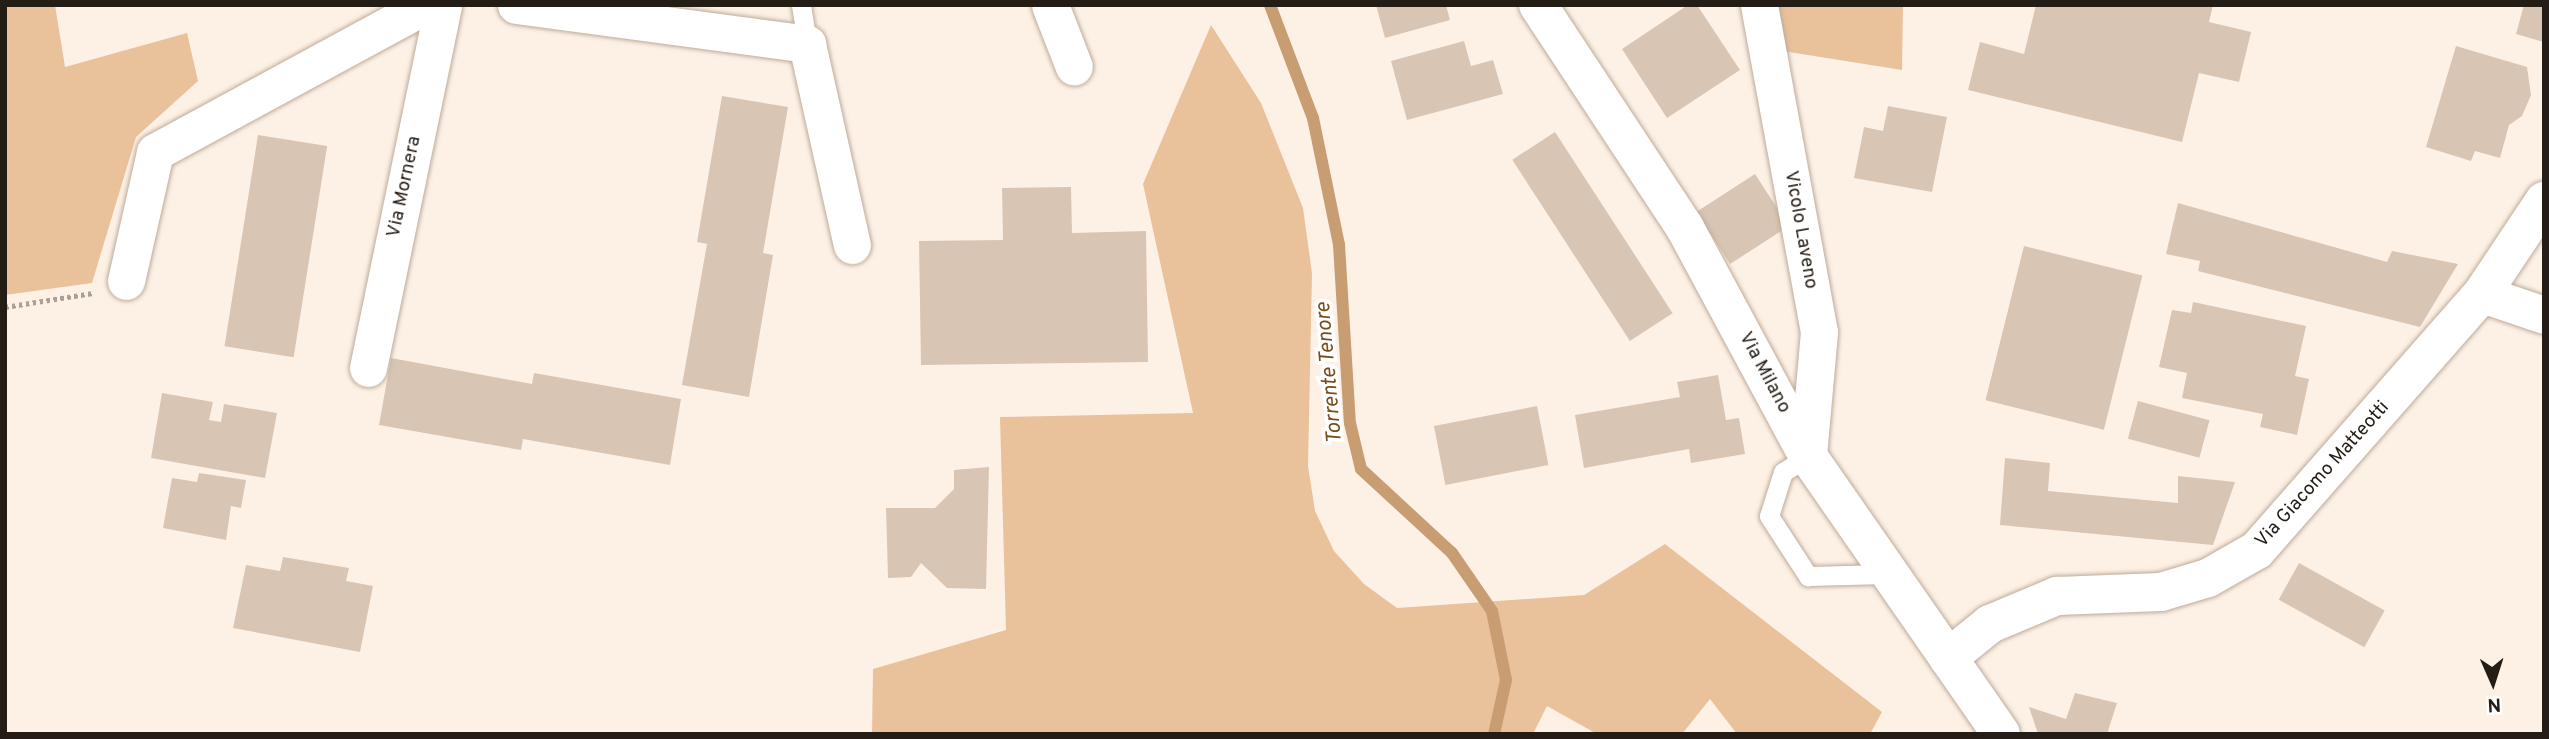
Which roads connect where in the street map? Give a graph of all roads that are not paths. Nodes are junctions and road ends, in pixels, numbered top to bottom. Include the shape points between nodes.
1 (426, 5) edge
2 (443, 5) edge
3 (516, 5) edge
4 (801, 5) edge
5 (1050, 5) edge
6 (1538, 5) edge
7 (1759, 5) edge
8 (807, 44) junction
9 (1074, 67) dead end
10 (2544, 201) edge
11 (852, 245) dead end
12 (126, 281) road end
13 (2483, 294) junction
14 (2544, 315) edge
15 (368, 368) dead end
16 (1808, 456) junction
17 (1886, 574) junction
18 (1948, 658) junction
19 (2001, 734) edge

1 - 12 street via 155,152
2 - 15 street, Via Mornera
3 - 8 street
4 - 8 lane
5 - 9 street
6 - 16 street, Via Milano via 1685,228
7 - 16 street, Vicolo Laveno via 1819,332
8 - 11 street
10 - 13 street, Via Giacomo Matteotti
13 - 14 street
13 - 18 street, Via Giacomo Matteotti via 2257,550 2208,578 2161,592 2057,596 1990,624
16 - 17 street, Via Milano
16 - 17 lane via 1783,471 1769,516 1808,576
17 - 18 street, Via Milano
18 - 19 street, Via Milano

